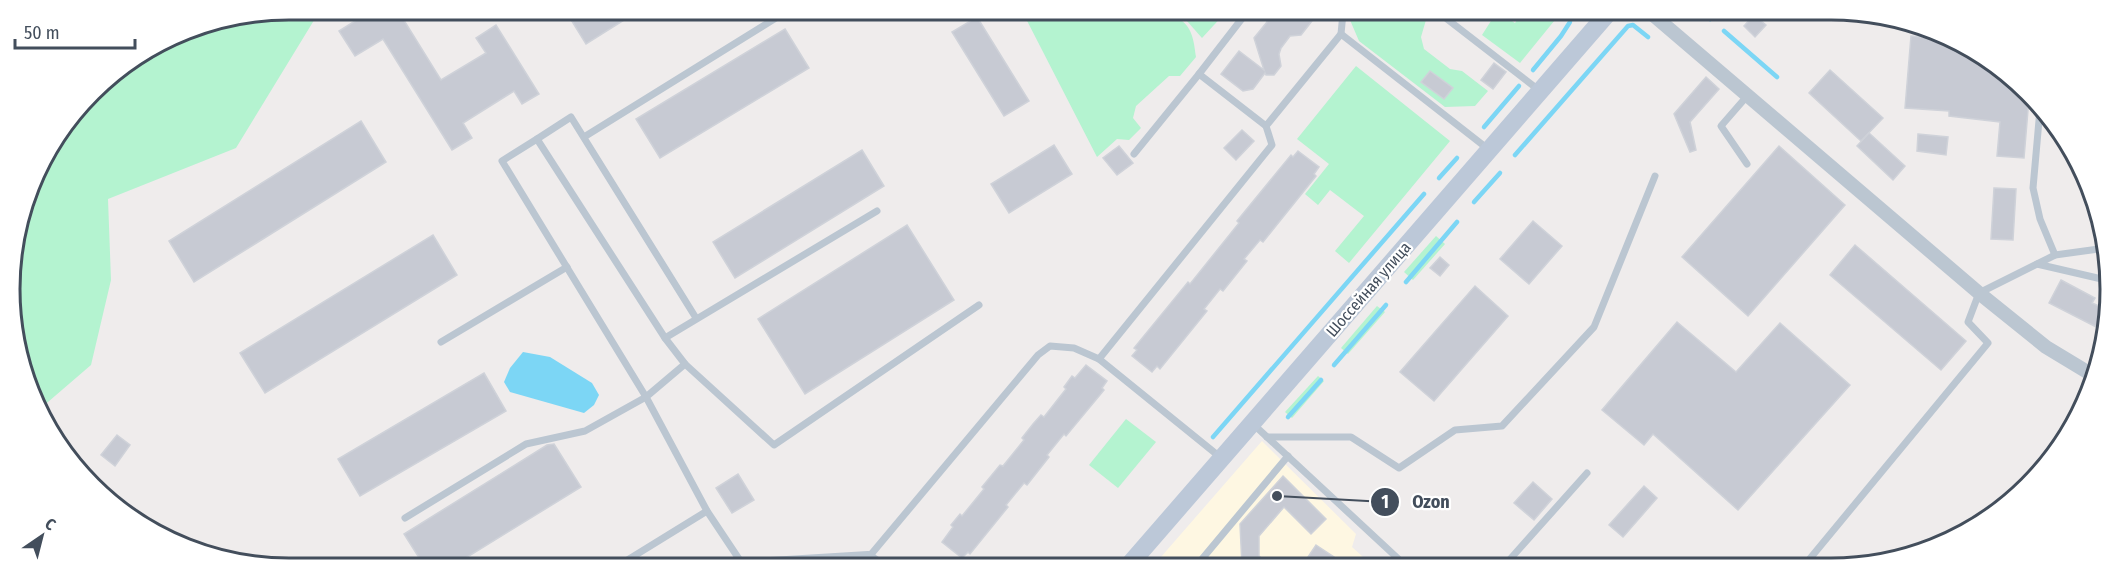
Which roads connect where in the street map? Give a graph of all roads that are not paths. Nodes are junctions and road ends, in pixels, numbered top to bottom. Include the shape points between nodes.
1 (772, 20) edge
2 (1241, 20) edge
3 (1342, 20) edge
4 (1447, 20) edge
5 (1602, 20) edge
6 (1659, 20) edge
7 (1341, 34) junction
8 (1199, 74) junction
9 (1540, 91) junction
10 (1748, 95) junction
11 (2039, 118) edge
12 (1266, 126) junction
13 (584, 137) junction
14 (537, 139) junction
15 (1490, 150) junction
16 (1134, 154) dead end
17 (1747, 164) dead end
18 (1655, 176) dead end
19 (877, 211) dead end
20 (2097, 249) edge
21 (2055, 255) junction
22 (2037, 264) junction
23 (567, 267) junction
24 (2100, 279) edge
25 (1979, 293) junction
26 (979, 305) dead end
27 (696, 318) junction
28 (665, 338) junction
29 (441, 342) dead end
30 (1099, 359) junction
31 (685, 364) junction
32 (2087, 372) edge
33 (646, 396) junction
34 (1253, 424) junction
35 (1267, 437) junction
36 (1288, 456) junction
37 (1222, 459) junction
38 (1587, 472) dead end
39 (707, 511) junction
40 (405, 518) dead end
41 (631, 558) edge
42 (738, 558) edge
43 (875, 558) edge
44 (1135, 558) edge
45 (1204, 558) edge
46 (1397, 558) edge
47 (1511, 558) edge
48 (1810, 558) edge

1 - 13 lane
2 - 8 lane
3 - 7 lane
4 - 9 lane
5 - 9 main road, Шоссейная улица
6 - 10 street
7 - 12 lane
7 - 15 lane
8 - 12 lane
8 - 16 lane
9 - 15 main road, Шоссейная улица
10 - 17 lane via 1721,126
10 - 25 street
11 - 21 lane via 2033,188 2040,219
12 - 30 lane via 1272,145
13 - 14 lane via 571,117
13 - 27 lane
14 - 23 lane via 502,161
14 - 28 lane
15 - 34 main road, Шоссейная улица
18 - 35 lane via 1594,327 1502,426 1455,430 1399,468 1351,437
19 - 27 lane
20 - 21 lane
21 - 22 lane
22 - 24 lane
22 - 25 lane
23 - 29 lane
23 - 33 lane
25 - 32 street via 2046,347
25 - 48 lane via 1968,322 1988,343
26 - 31 lane via 774,445
27 - 28 lane
28 - 31 lane
30 - 37 lane
30 - 43 lane via 1074,348 1050,346 1038,355
31 - 33 lane
33 - 39 lane
33 - 40 lane via 585,432 526,444
34 - 35 lane
34 - 37 main road, Шоссейная улица
35 - 36 lane
36 - 45 lane
36 - 46 lane
37 - 44 main road, Шоссейная улица
38 - 47 lane
39 - 41 lane
39 - 42 lane

